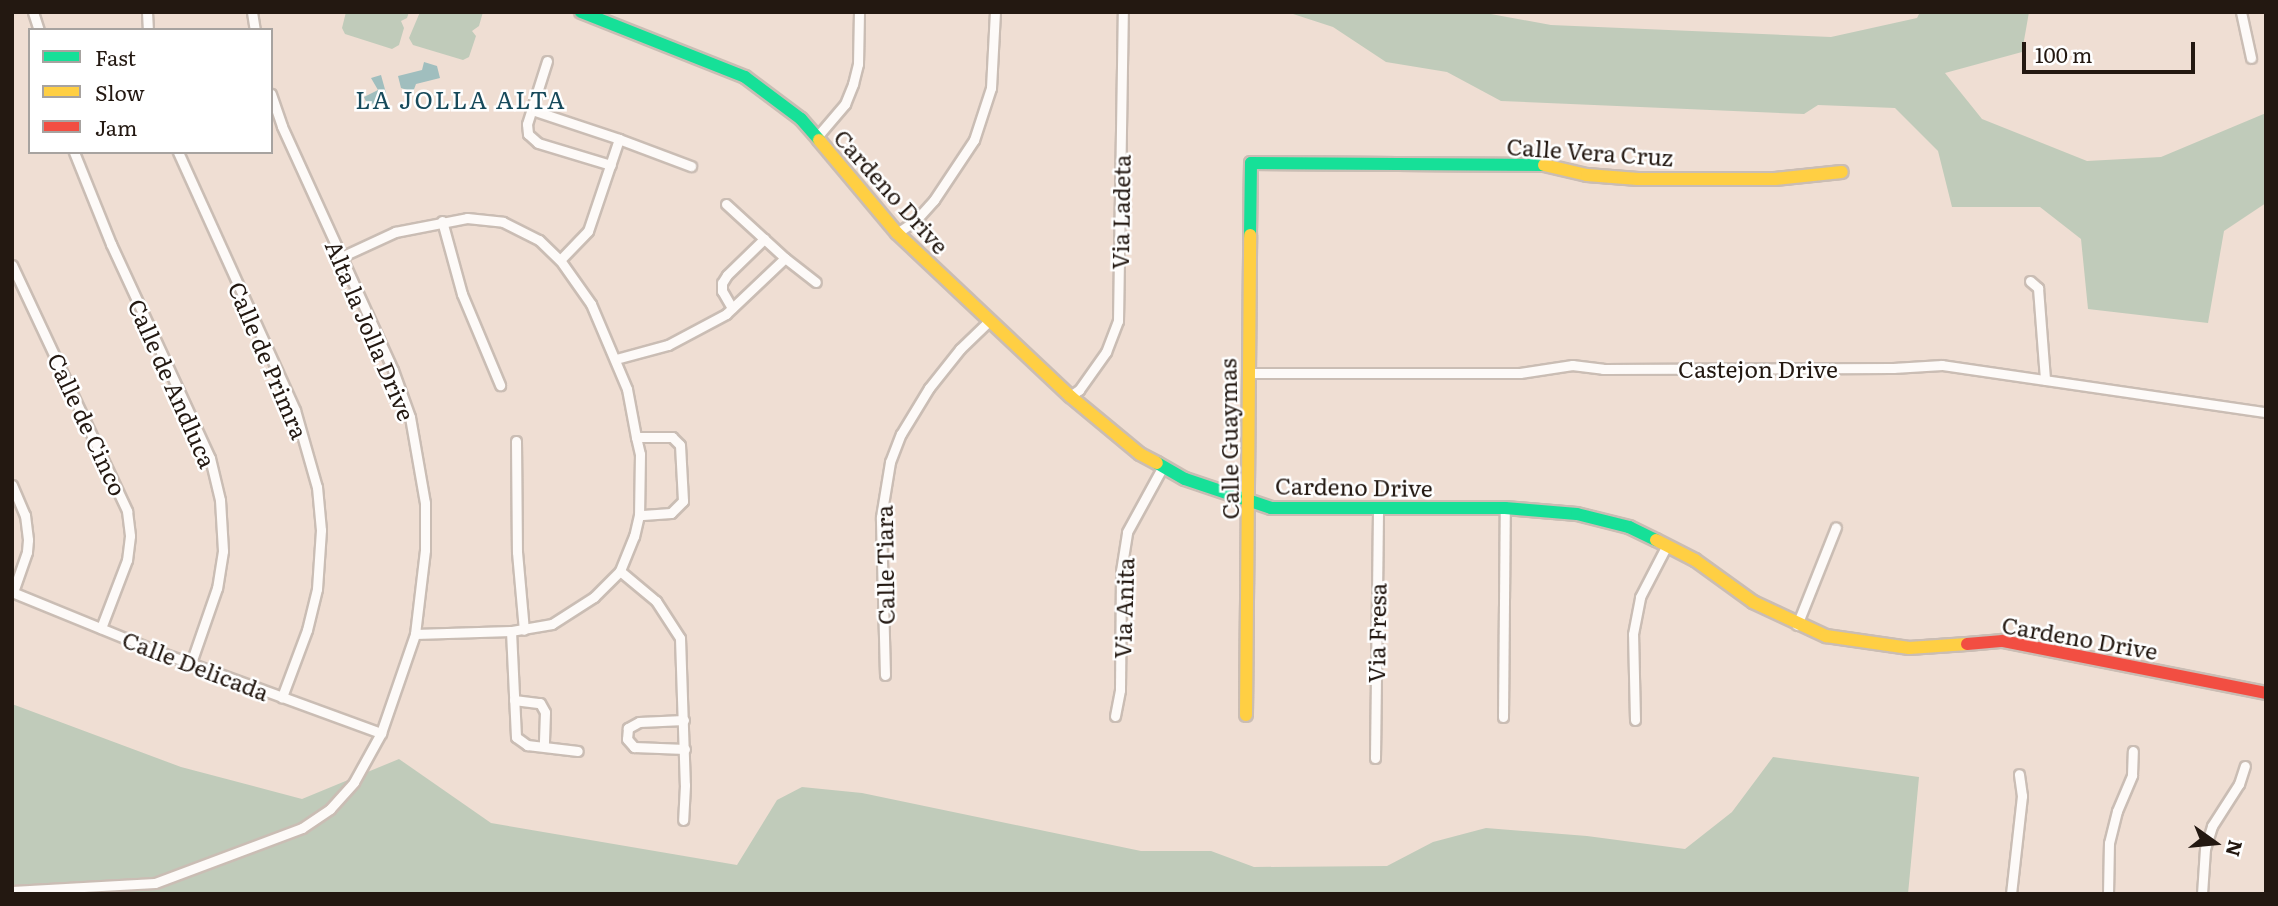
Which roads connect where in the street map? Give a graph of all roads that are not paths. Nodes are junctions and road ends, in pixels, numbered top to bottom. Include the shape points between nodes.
1 (581, 12) edge
2 (859, 12) edge
3 (995, 12) edge
4 (1124, 12) edge
5 (2241, 12) edge
6 (2251, 58) dead end
7 (547, 61) dead end
8 (273, 99) edge
9 (532, 110) junction
10 (816, 138) junction
11 (619, 139) junction
12 (75, 154) edge
13 (179, 154) edge
14 (1251, 163) joint
15 (611, 165) junction
16 (691, 166) dead end
17 (1842, 173) dead end
18 (726, 204) dead end
19 (442, 221) junction
20 (897, 233) junction
21 (764, 239) junction
22 (341, 257) junction
23 (785, 258) junction
24 (560, 260) junction
25 (12, 265) edge
26 (2030, 281) dead end
27 (816, 282) dead end
28 (732, 308) junction
29 (989, 321) junction
30 (616, 359) junction
31 (1248, 373) junction
32 (2045, 380) junction
33 (500, 386) dead end
34 (1070, 396) junction
35 (2266, 412) edge
36 (636, 438) junction
37 (516, 441) dead end
38 (1163, 468) junction
39 (12, 485) edge
40 (1249, 502) junction
41 (1505, 508) junction
42 (1378, 509) junction
43 (639, 515) junction
44 (1836, 527) dead end
45 (1667, 545) junction
46 (620, 571) junction
47 (13, 592) edge
48 (1797, 625) junction
49 (101, 628) junction
50 (524, 630) junction
51 (511, 631) junction
52 (415, 634) junction
53 (191, 663) junction
54 (886, 675) dead end
55 (2266, 693) edge
56 (282, 697) junction
57 (514, 700) junction
58 (1247, 715) dead end
59 (1115, 716) dead end
60 (1503, 717) dead end
61 (684, 720) junction
62 (1635, 720) dead end
63 (381, 733) junction
64 (544, 747) junction
65 (685, 749) junction
66 (578, 751) dead end
67 (2133, 751) dead end
68 (1375, 758) dead end
69 (2245, 766) dead end
70 (2019, 774) dead end
71 (683, 820) dead end
72 (12, 891) edge
73 (2011, 894) edge
74 (2108, 894) edge
75 (2202, 894) edge

1 - 10 street, Cardeno Drive via 745,77 782,102
2 - 10 street via 853,84 845,104
3 - 20 street via 991,88 974,140 934,200
4 - 34 street, Via Ladeta via 1118,321 1106,352
5 - 6 street
7 - 9 street
8 - 22 street, Alta la Jolla Drive
9 - 11 street
9 - 15 street via 528,134 538,143
10 - 20 street, Cardeno Drive
11 - 15 street
11 - 16 street
12 - 53 street, Calle de Andluca via 111,244 211,458 220,500 223,551 217,588
13 - 56 street, Calle de Primra via 295,410 317,487 321,530 317,589
14 - 17 street, Calle Vera Cruz via 1551,165 1587,175 1638,179 1775,179
14 - 31 street, Calle Guaymas
15 - 24 street via 588,231
18 - 21 street
19 - 22 street via 395,232
19 - 24 street via 503,222 539,240
19 - 33 street via 462,294
20 - 29 street, Cardeno Drive
21 - 23 street
21 - 28 street via 722,283
22 - 52 street, Alta la Jolla Drive via 393,370 419,461 425,550
23 - 27 street
23 - 28 street
24 - 30 street via 591,304
25 - 49 street, Calle de Cinco via 127,510 127,560
26 - 32 street via 2038,288
28 - 30 street via 668,345
29 - 34 street, Cardeno Drive
29 - 54 street, Calle Tiara via 929,388 890,462 881,517
30 - 36 street
31 - 32 street, Castejon Drive via 1520,373 1572,365 1603,369 1942,365
31 - 40 street, Calle Guaymas
32 - 35 street, Castejon Drive
34 - 38 street, Cardeno Drive
36 - 43 street
36 - 43 street via 671,437 680,444 683,501 671,513
37 - 50 street via 517,552
38 - 40 street, Cardeno Drive
38 - 59 street, Via Anita via 1127,532
39 - 47 street via 25,515 28,540
40 - 42 street, Cardeno Drive via 1271,508
40 - 58 street, Calle Guaymas
41 - 42 street, Cardeno Drive
41 - 45 street, Cardeno Drive via 1577,514 1629,527
41 - 60 street
42 - 68 street, Via Fresa
43 - 46 street
44 - 48 street
45 - 48 street, Cardeno Drive
45 - 62 street via 1640,597
46 - 50 street via 575,612 552,624
46 - 61 street via 656,601 680,638
47 - 49 street, Calle Delicada
48 - 55 street, Cardeno Drive via 1826,636 1909,648 2003,641
49 - 53 street, Calle Delicada
50 - 51 street
51 - 52 street
51 - 57 street
52 - 63 street, Alta la Jolla Drive
53 - 56 street, Calle Delicada
56 - 63 street, Calle Delicada
57 - 64 street via 516,737
57 - 64 street via 540,703 545,712
61 - 65 street
61 - 65 street via 639,722 628,728 627,739 634,747
63 - 72 street, Alta la Jolla Drive via 354,782 330,809 295,831 155,883
64 - 66 street
65 - 71 street
67 - 74 street via 2132,775 2109,843
69 - 75 street via 2212,827 2205,849
70 - 73 street via 2022,796

